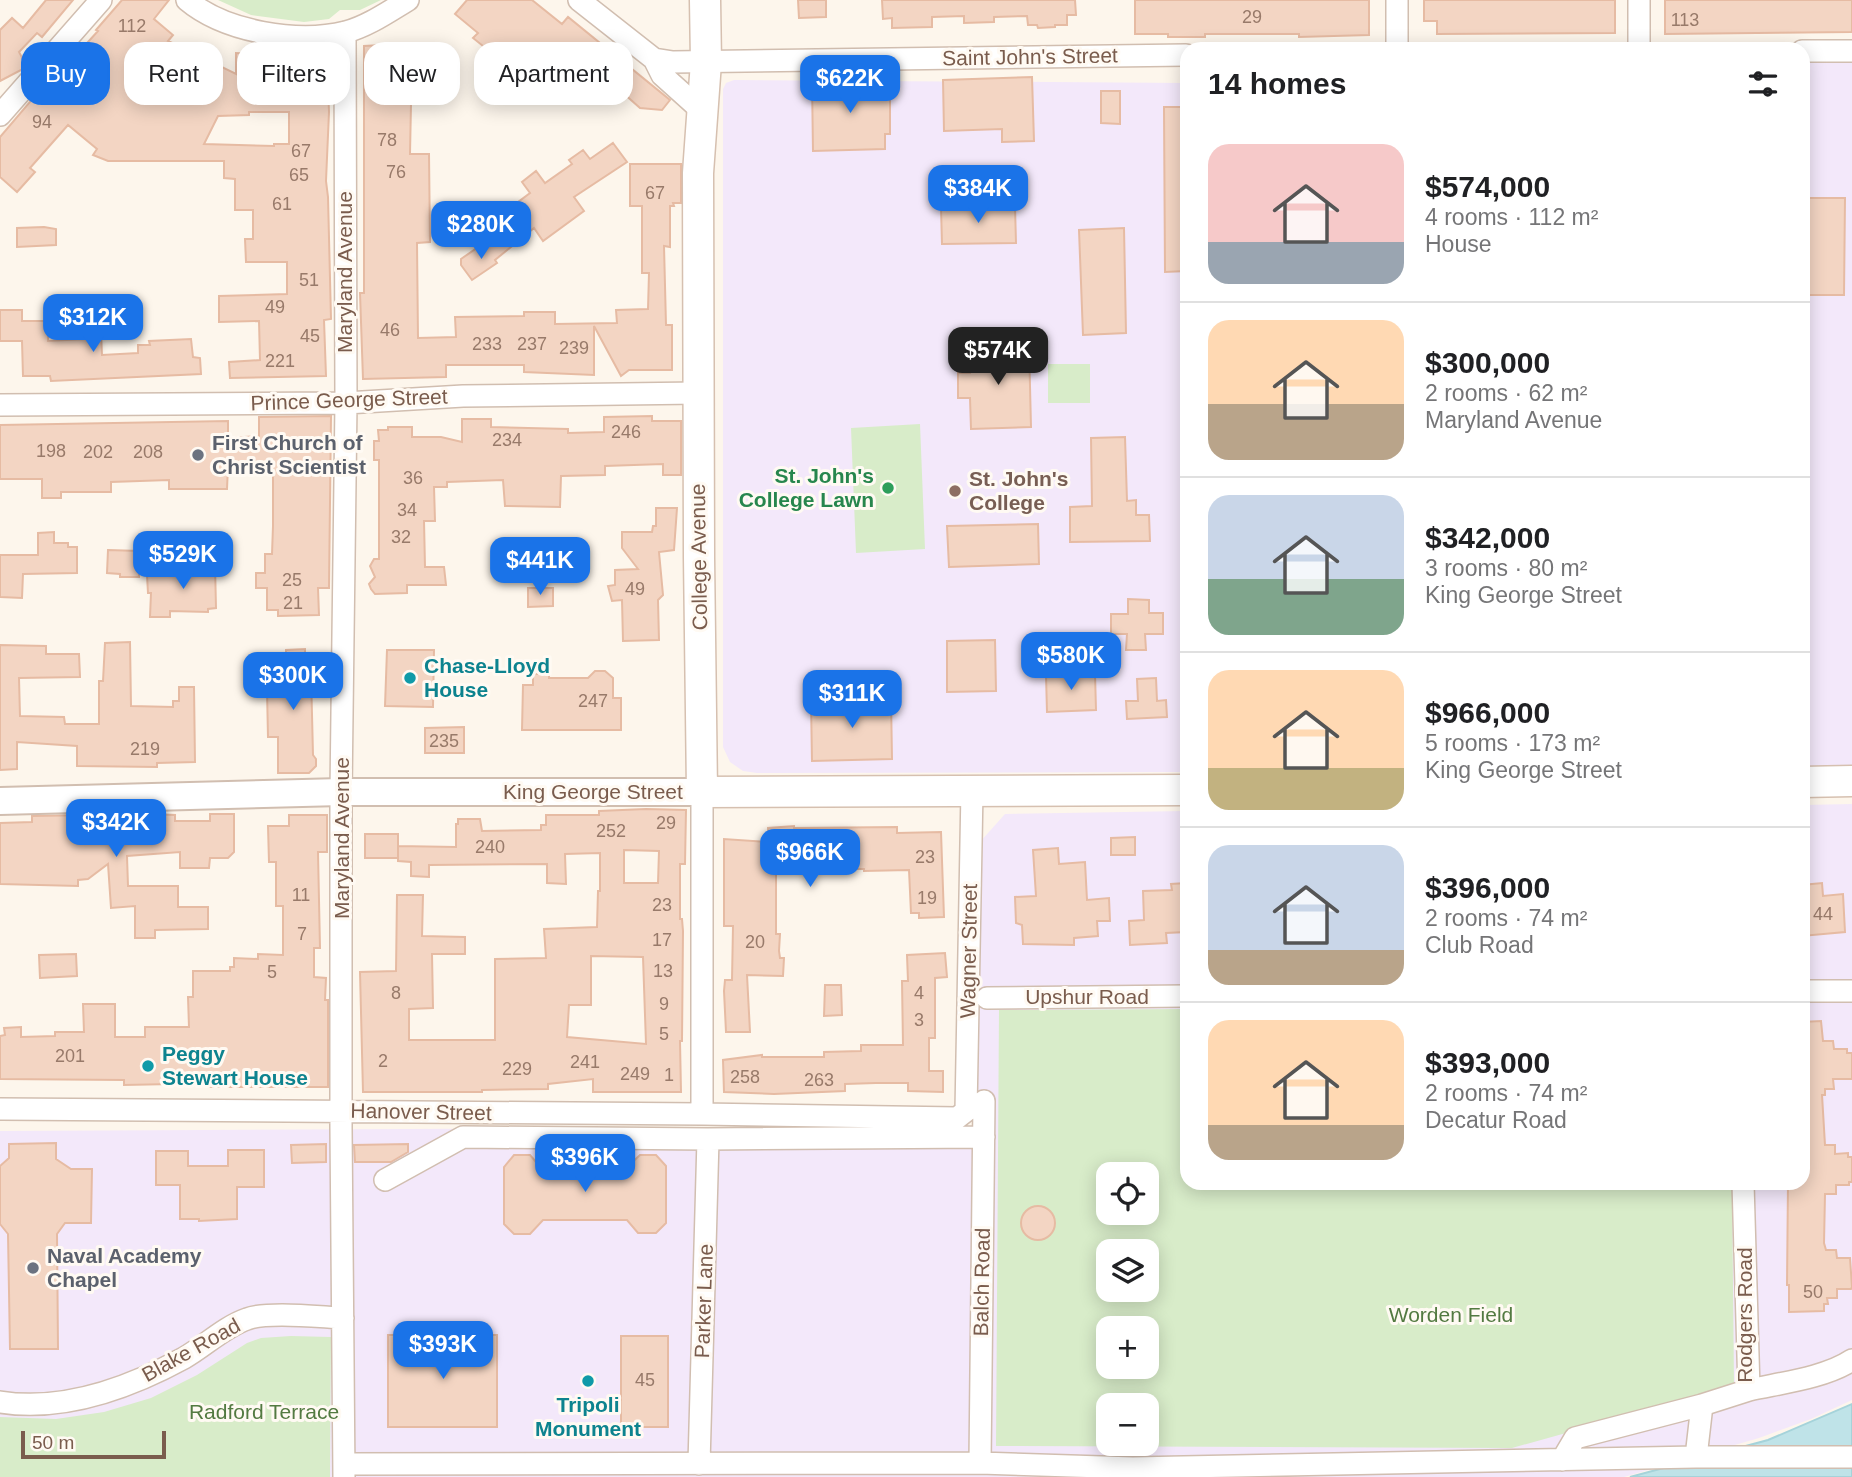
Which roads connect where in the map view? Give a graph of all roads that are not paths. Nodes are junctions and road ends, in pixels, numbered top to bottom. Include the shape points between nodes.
1 (101, 0) edge
2 (187, 0) edge
3 (408, 0) edge
4 (579, 0) edge
5 (705, 0) edge
6 (1397, 0) edge
7 (1639, 0) edge
8 (345, 32) junction
9 (1397, 42) edge
10 (1639, 42) edge
11 (1810, 51) edge
12 (1852, 51) edge
13 (1180, 55) edge
14 (654, 59) junction
15 (706, 62) junction
16 (702, 111) junction
17 (0, 114) edge
18 (698, 393) junction
19 (346, 403) junction
20 (0, 405) edge
21 (1852, 781) edge
22 (1810, 782) edge
23 (972, 790) junction
24 (1180, 790) edge
25 (341, 792) junction
26 (702, 792) junction
27 (0, 801) edge
28 (1810, 991) edge
29 (1852, 991) edge
30 (1180, 996) edge
31 (987, 998) dead end
32 (975, 1106) junction
33 (0, 1109) edge
34 (342, 1112) junction
35 (702, 1114) junction
36 (984, 1137) junction
37 (708, 1139) junction
38 (385, 1180) dead end
39 (1743, 1190) edge
40 (343, 1318) junction
41 (1852, 1360) edge
42 (1749, 1390) junction
43 (0, 1402) edge
44 (1702, 1405) junction
45 (1696, 1457) junction
46 (1852, 1457) edge
47 (1562, 1460) junction
48 (980, 1463) junction
49 (699, 1464) junction
50 (344, 1471) edge
51 (1133, 1473) edge

1 - 17 street
2 - 8 street via 212,15 262,32 297,36
3 - 8 street
4 - 14 street
5 - 15 main road, College Avenue
6 - 9 street
7 - 10 street
8 - 19 street, Maryland Avenue
11 - 12 street
13 - 15 street, Saint John's Street
14 - 15 street, Saint John's Street
14 - 16 street via 662,75
15 - 16 main road, College Avenue
16 - 18 main road, College Avenue
18 - 19 street, Prince George Street via 463,396
18 - 26 main road, College Avenue
19 - 20 street, Prince George Street
19 - 25 street, Maryland Avenue
21 - 22 main road
23 - 24 main road, King George Street
23 - 26 main road, King George Street
23 - 32 street, Wagner Street
25 - 26 street, King George Street
25 - 27 street, King George Street
25 - 34 street, Maryland Avenue
26 - 35 street, College Avenue
28 - 29 street
30 - 31 street, Upshur Road
32 - 35 street, Hanover Street via 957,1118
32 - 36 street, Balch Road
33 - 34 street, Hanover Street
34 - 35 street, Hanover Street
34 - 40 street, Maryland Avenue
36 - 37 street
36 - 48 street, Balch Road
37 - 38 street via 463,1137
37 - 49 street, Parker Lane
39 - 42 street, Rodgers Road
40 - 43 street, Blake Road via 250,1317 149,1376 114,1388 42,1405
40 - 50 street, Maryland Avenue
41 - 42 street via 1818,1374
42 - 44 street, Rodgers Road
44 - 45 street
44 - 47 street, Rodgers Road via 1575,1437
45 - 46 street
45 - 47 street
47 - 51 street
48 - 49 street
48 - 51 street
49 - 50 street

